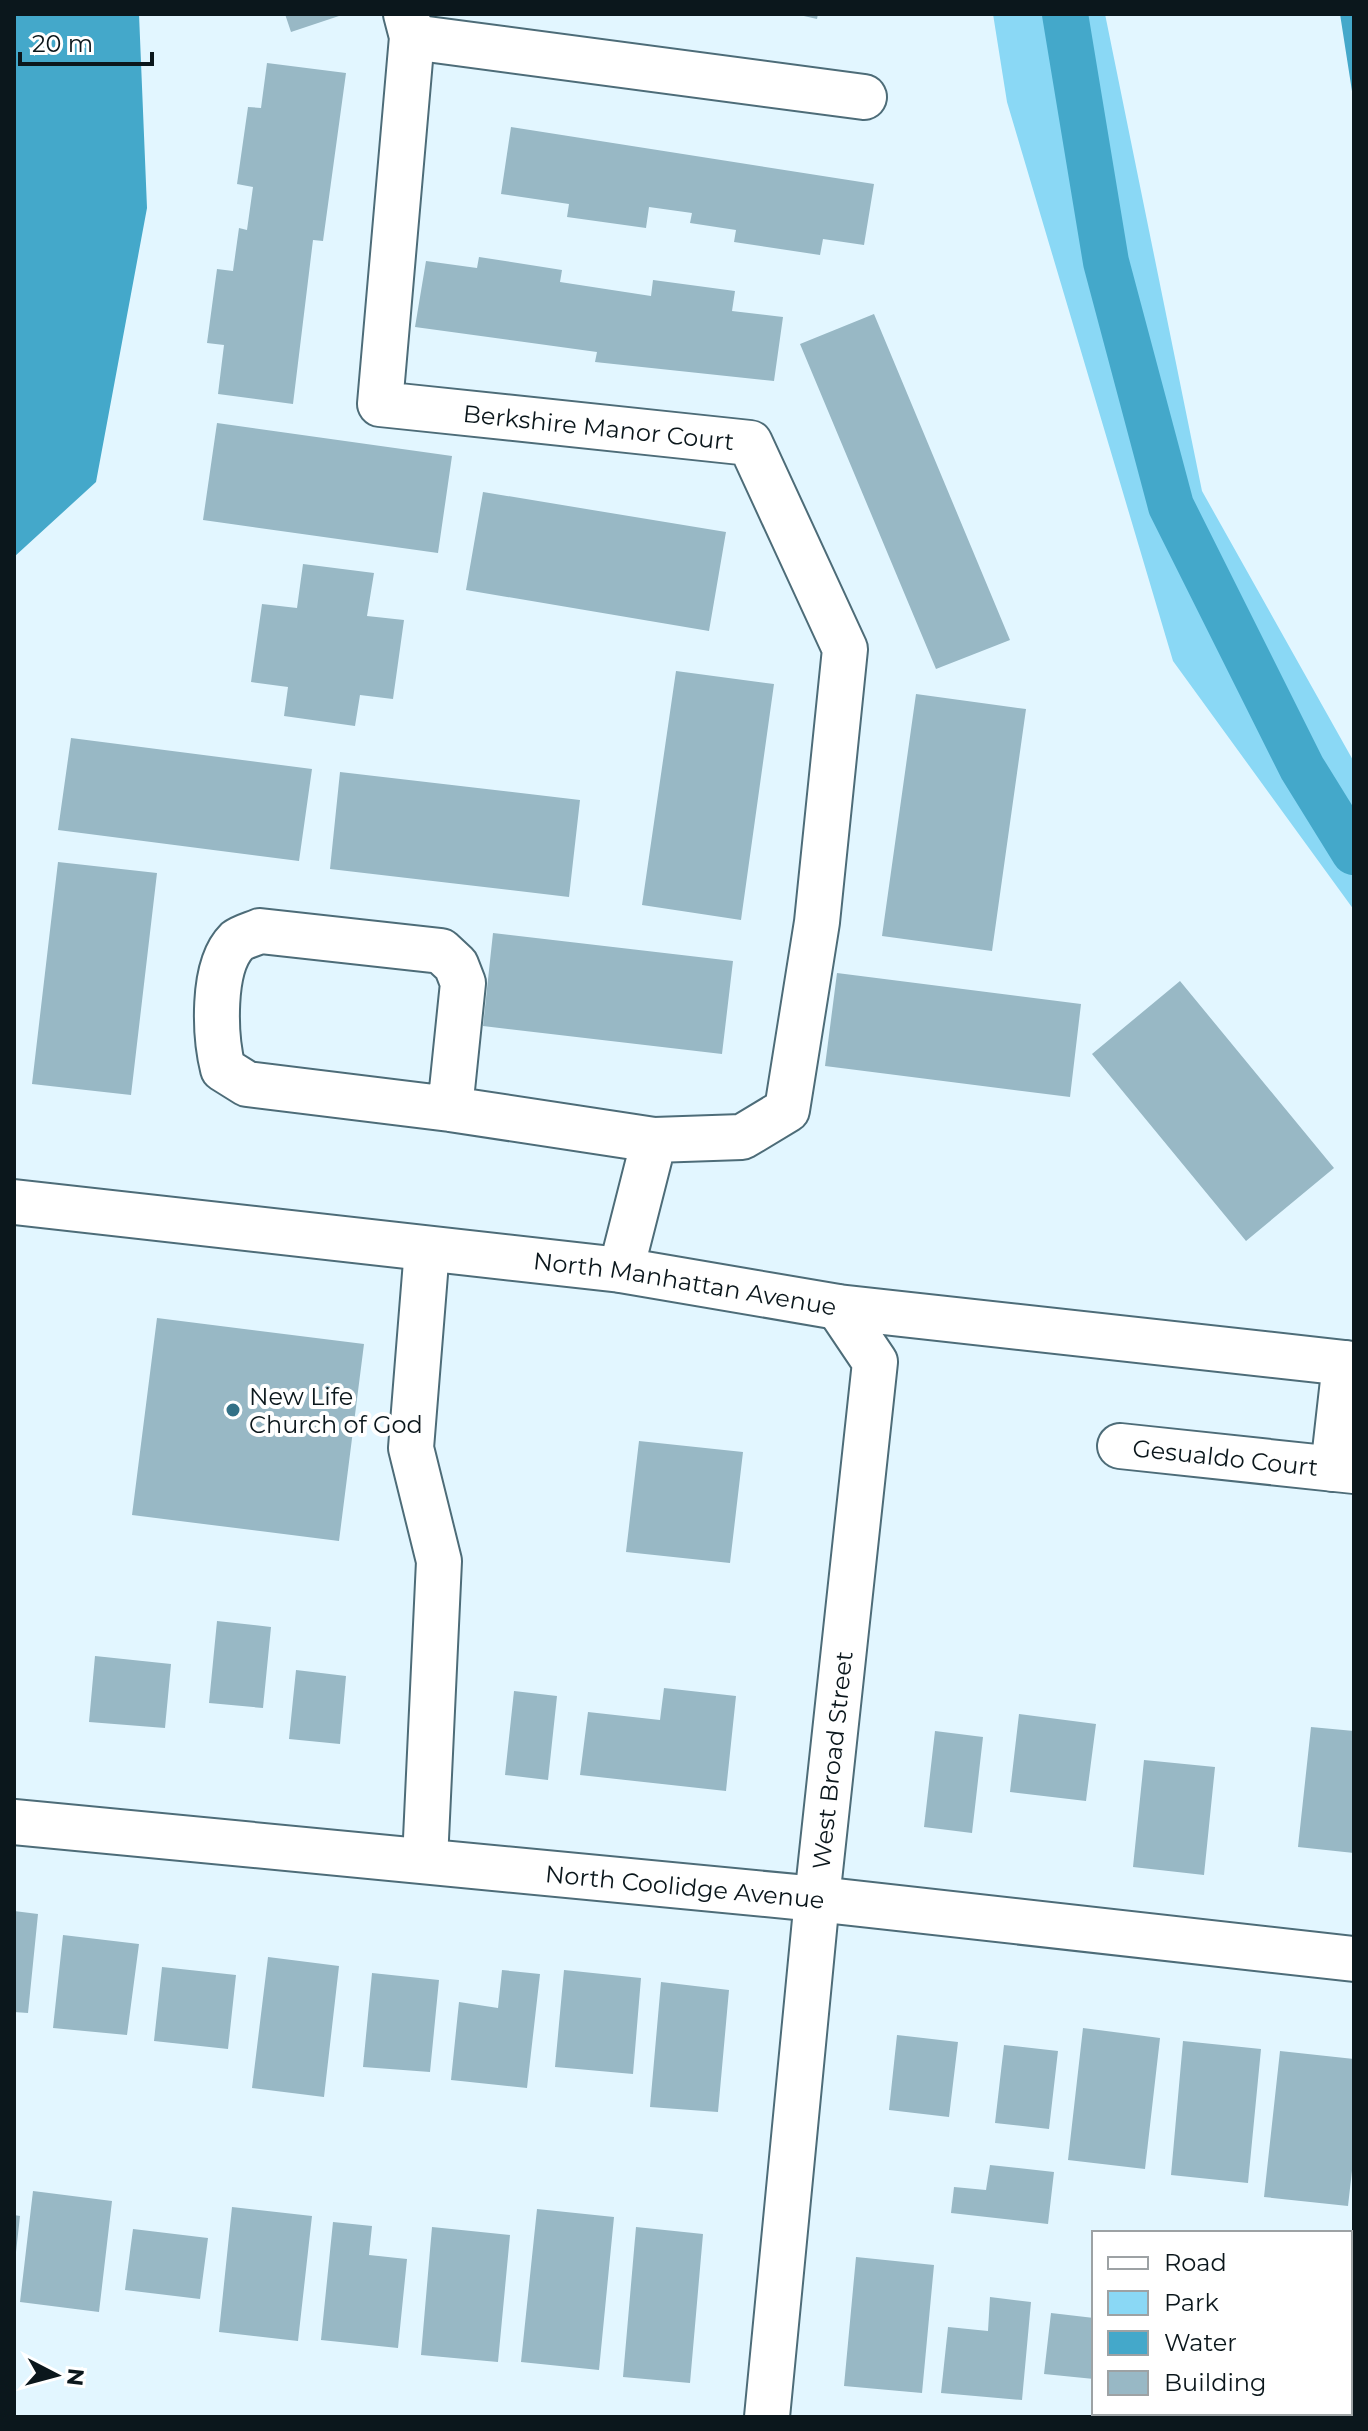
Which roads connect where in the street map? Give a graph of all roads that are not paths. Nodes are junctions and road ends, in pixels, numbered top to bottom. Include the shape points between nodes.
1 (409, 26) edge
2 (864, 97) dead end
3 (450, 1109) junction
4 (654, 1140) junction
5 (14, 1202) edge
6 (427, 1249) junction
7 (621, 1270) junction
8 (838, 1307) junction
9 (1349, 1363) edge
10 (1120, 1446) dead end
11 (1343, 1470) edge
12 (14, 1822) edge
13 (425, 1860) junction
14 (817, 1899) junction
15 (1354, 1959) edge
16 (767, 2417) edge

1 - 2 street, Berkshire Manor Court
1 - 4 street, Berkshire Manor Court via 380,404 750,443 845,649 817,922 787,1110 742,1137
3 - 3 street via 463,983 456,965 441,951 260,931 237,941 222,968 216,1040 223,1069 247,1084
3 - 4 street
4 - 7 street
5 - 6 street, North Manhattan Avenue
6 - 7 street, North Manhattan Avenue
6 - 13 street via 411,1448 439,1561
7 - 8 street, North Manhattan Avenue
8 - 9 street, North Manhattan Avenue
8 - 14 street, West Broad Street via 875,1362
9 - 11 street, Gesualdo Court
10 - 11 street, Gesualdo Court
12 - 13 street, North Coolidge Avenue
13 - 14 street, North Coolidge Avenue
14 - 15 street, North Coolidge Avenue
14 - 16 street, West Broad Street

